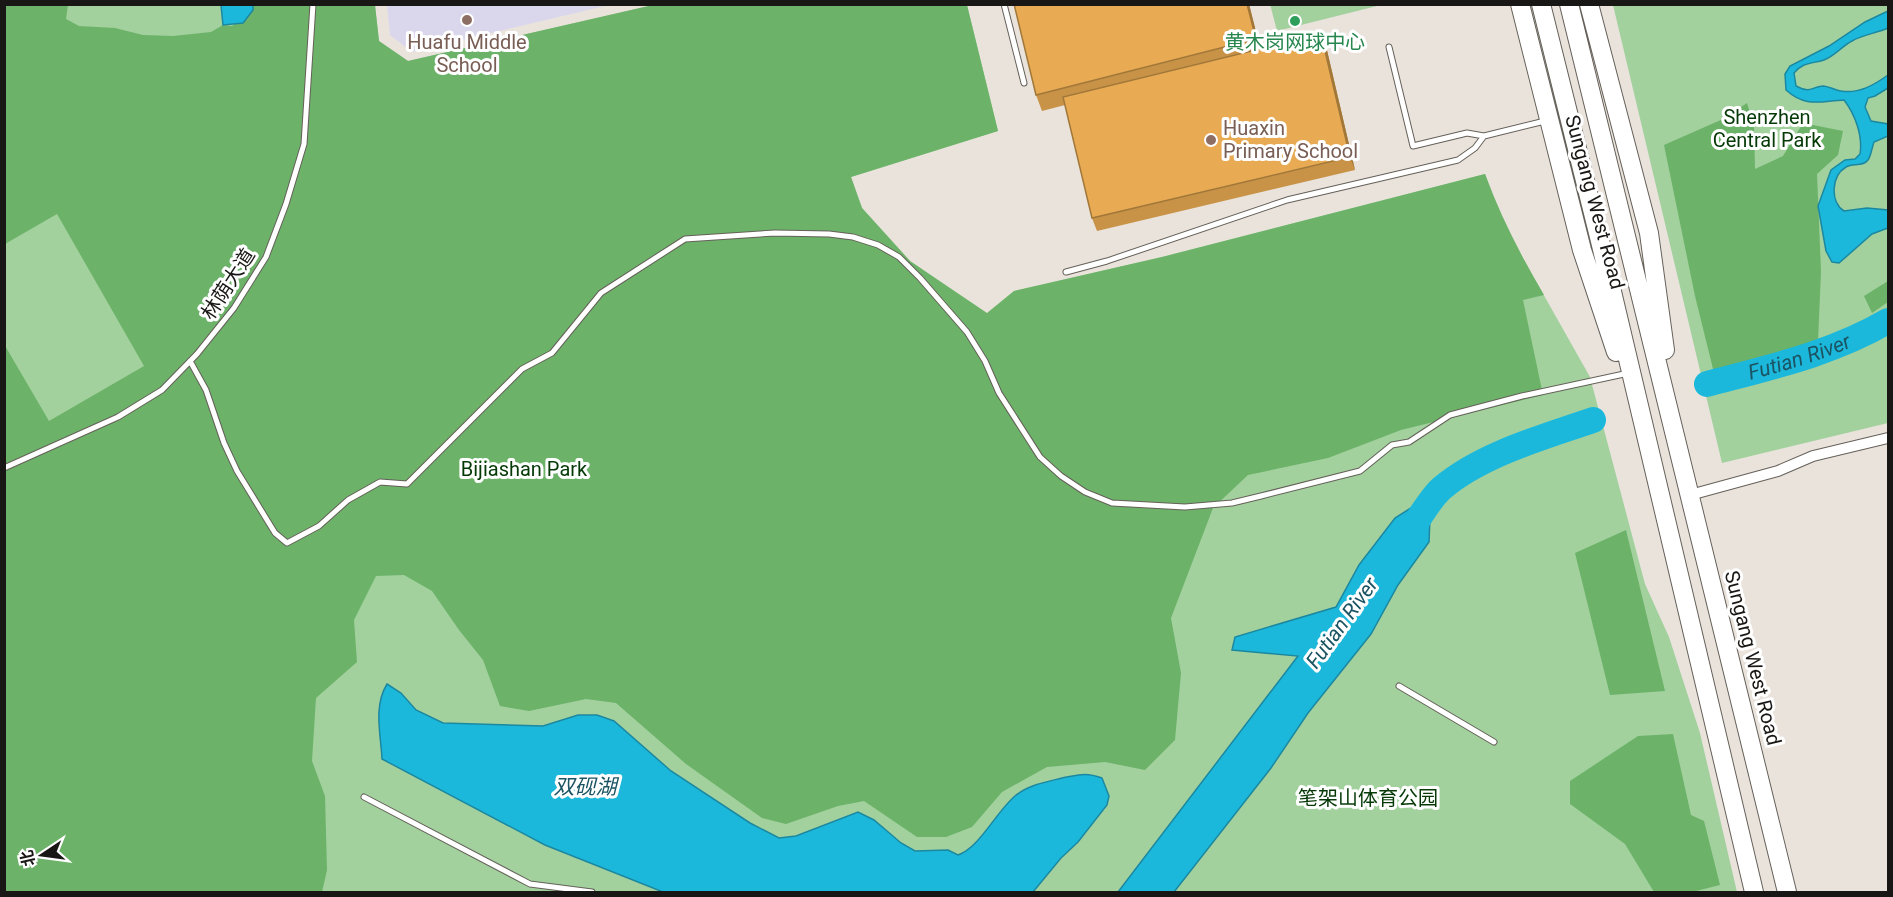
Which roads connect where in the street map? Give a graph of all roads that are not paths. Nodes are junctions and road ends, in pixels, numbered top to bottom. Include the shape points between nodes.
1 (314, 4) edge
2 (1004, 4) edge
3 (1520, 4) edge
4 (1541, 4) edge
5 (1569, 4) edge
6 (1589, 4) edge
7 (1389, 47) dead end
8 (1024, 83) dead end
9 (1549, 120) junction
10 (1484, 136) junction
11 (1066, 272) dead end
12 (190, 361) junction
13 (1624, 374) junction
14 (1675, 435) junction
15 (1888, 438) edge
16 (1647, 442) junction
17 (4, 468) edge
18 (1690, 495) junction
19 (1699, 532) junction
20 (1670, 538) junction
21 (1399, 686) dead end
22 (1494, 742) dead end
23 (364, 797) dead end
24 (592, 892) edge
25 (1754, 892) edge
26 (1787, 892) edge

1 - 12 lane, 林荫大道 via 304,144 286,204 266,256 234,308
2 - 8 lane
3 - 9 main road, Sungang West Road
4 - 16 main road, Sungang West Road
5 - 14 main road, Sungang West Road
6 - 14 main road, Sungang West Road via 1649,233
7 - 10 lane via 1413,146 1467,133
9 - 10 lane
9 - 13 main road, Sungang West Road via 1582,250
10 - 11 lane via 1458,160 1287,200
12 - 13 lane via 206,390 237,471 275,533 287,543 319,526 348,500 380,482 407,484 522,369 552,353 601,293 685,239 829,234 878,245 899,257 967,332 1017,424 1040,457 1085,492 1112,503 1185,507 1232,503 1360,471 1392,445 1408,442 1450,415
12 - 17 lane, 林荫大道 via 162,390 118,417
13 - 16 main road, Sungang West Road
14 - 18 main road, Sungang West Road
15 - 18 street via 1813,456 1778,471
16 - 20 main road, Sungang West Road
18 - 19 main road, Sungang West Road
19 - 20 main road
19 - 26 main road, Sungang West Road
20 - 25 main road, Sungang West Road
21 - 22 lane
23 - 24 lane via 530,884

